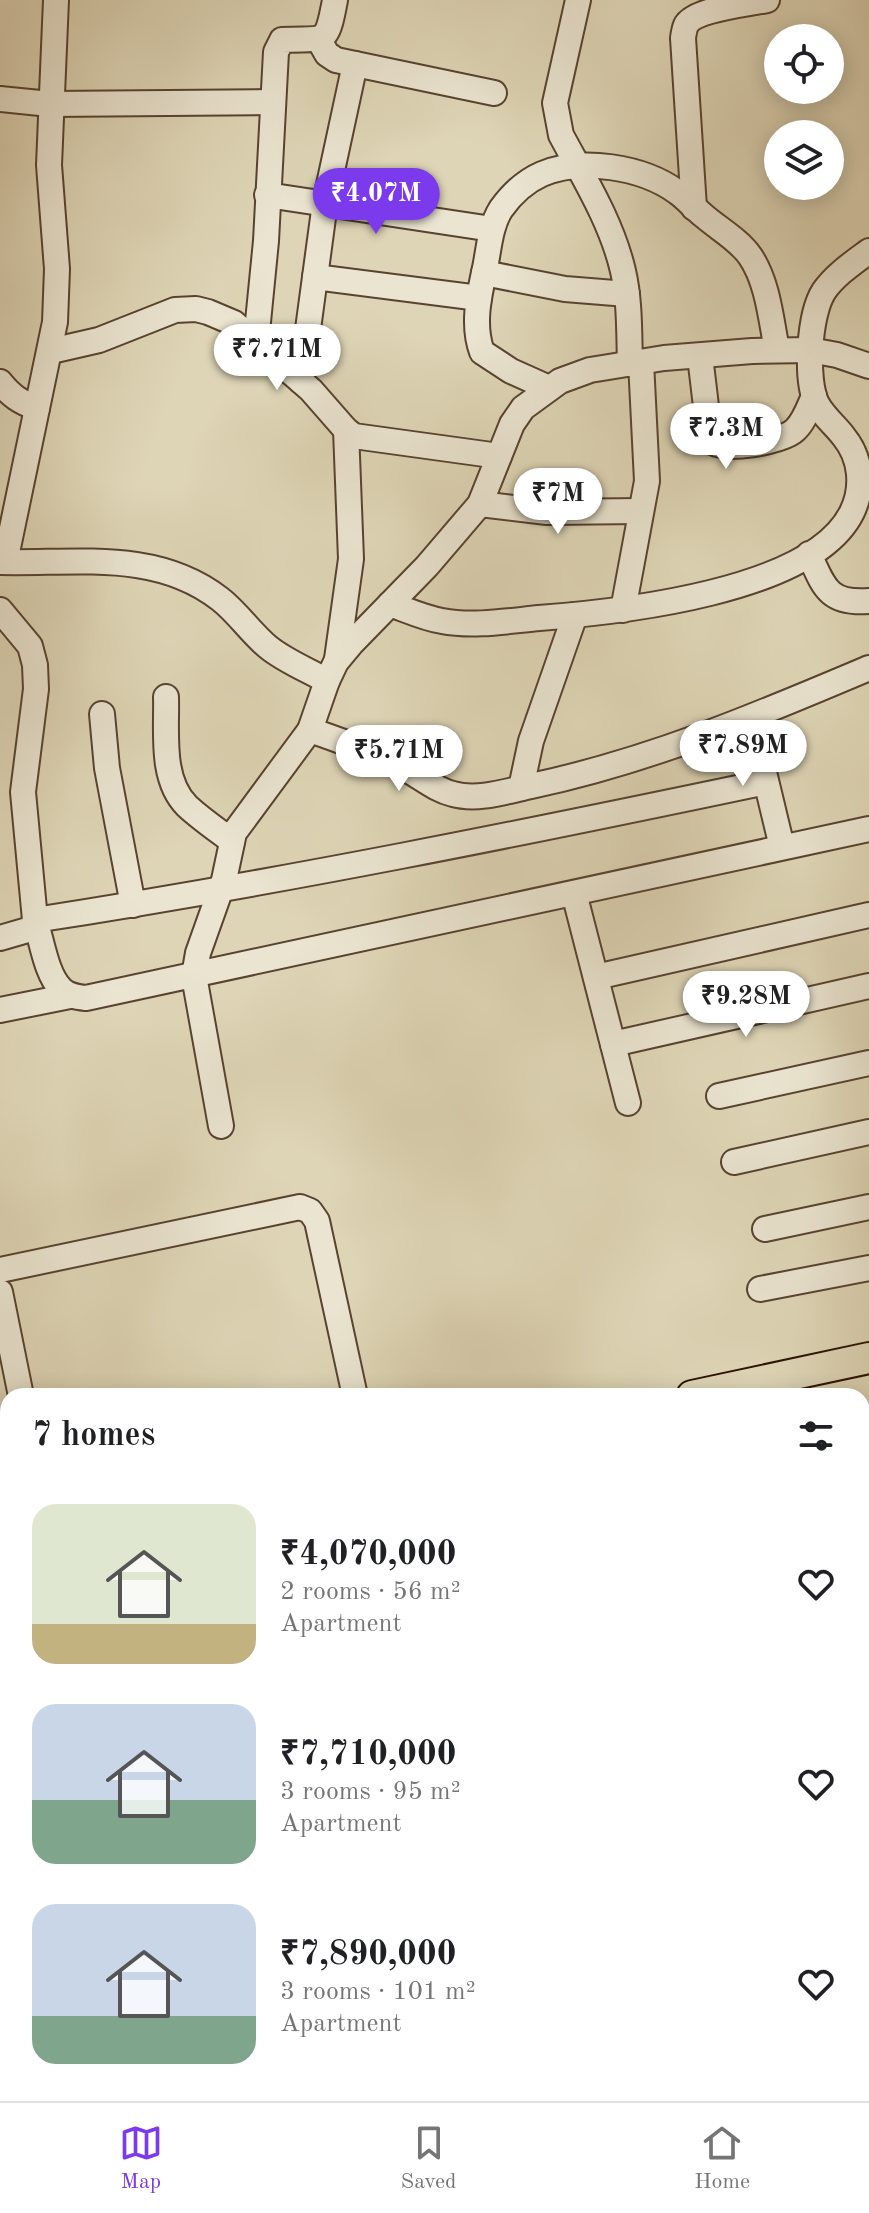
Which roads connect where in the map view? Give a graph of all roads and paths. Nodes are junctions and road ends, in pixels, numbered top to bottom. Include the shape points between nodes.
1 (56, 0) edge
2 (335, 0) edge
3 (578, 0) edge
4 (767, 0) edge
5 (707, 6) edge
6 (319, 40) junction
7 (355, 64) junction
8 (494, 93) dead end
9 (0, 99) edge
10 (273, 102) junction
11 (50, 104) junction
12 (577, 165) junction
13 (267, 195) junction
14 (325, 203) junction
15 (694, 208) junction
16 (492, 229) junction
17 (869, 251) edge
18 (484, 273) junction
19 (315, 277) junction
20 (627, 294) junction
21 (479, 298) junction
22 (256, 342) junction
23 (777, 350) junction
24 (810, 350) junction
25 (51, 351) junction
26 (700, 356) junction
27 (635, 363) junction
28 (869, 366) edge
29 (301, 381) junction
30 (0, 382) edge
31 (549, 388) junction
32 (814, 396) junction
33 (37, 408) junction
34 (346, 430) junction
35 (499, 456) junction
36 (480, 504) junction
37 (641, 511) junction
38 (809, 554) junction
39 (3, 562) edge
40 (869, 601) edge
41 (390, 604) junction
42 (0, 610) edge
43 (623, 610) junction
44 (575, 615) junction
45 (869, 668) edge
46 (332, 671) junction
47 (166, 697) dead end
48 (102, 714) dead end
49 (751, 718) junction
50 (310, 730) junction
51 (766, 782) junction
52 (521, 788) junction
53 (869, 829) edge
54 (232, 841) junction
55 (782, 847) junction
56 (220, 891) junction
57 (574, 893) junction
58 (133, 905) junction
59 (869, 915) edge
60 (35, 920) junction
61 (0, 938) edge
62 (194, 976) junction
63 (596, 977) junction
64 (869, 986) edge
65 (70, 996) junction
66 (0, 1010) edge
67 (613, 1044) junction
68 (869, 1063) edge
69 (719, 1096) dead end
70 (628, 1103) dead end
71 (221, 1126) dead end
72 (869, 1132) edge
73 (734, 1162) dead end
74 (869, 1207) edge
75 (765, 1229) dead end
76 (869, 1268) edge
77 (0, 1270) edge
78 (760, 1289) dead end
79 (0, 1292) edge
80 (869, 1358) edge
81 (19, 1388) edge
82 (353, 1388) edge
83 (729, 1388) edge

1 - 11 street
2 - 6 street via 329,29
3 - 12 street via 555,103 561,135
4 - 5 street
5 - 15 street via 685,26 683,38
6 - 7 street via 327,54
6 - 10 street via 282,40 278,45
7 - 8 street
7 - 14 street
9 - 11 street
10 - 11 street
10 - 13 street
11 - 25 street via 57,269
12 - 15 street via 619,169 659,181
12 - 16 street via 528,182 504,205
12 - 20 street via 612,237
13 - 14 street
13 - 22 street
14 - 16 street
14 - 19 street
15 - 23 street via 751,257
16 - 18 street
17 - 24 street via 821,295
18 - 20 street via 565,289
18 - 21 street
19 - 21 street
19 - 29 street
20 - 27 street
21 - 31 street via 476,327 482,352
22 - 25 street via 222,317 186,309
22 - 29 street
23 - 24 street
23 - 26 street
24 - 28 street
24 - 32 street
25 - 33 street
26 - 27 street
26 - 32 street via 714,445 790,434
27 - 31 street via 590,370
27 - 37 street via 647,481
29 - 34 street
30 - 33 street via 19,402
31 - 35 street via 523,408
32 - 38 street via 854,451 859,482 852,512
33 - 39 street
34 - 35 street via 367,439
34 - 46 street via 351,559
35 - 36 street
36 - 37 street via 547,512
36 - 41 street
37 - 43 street
38 - 40 street via 832,595
38 - 43 street via 743,583
39 - 46 street via 108,560 168,572 220,599 269,648
41 - 44 street via 444,622
41 - 46 street
42 - 60 street via 30,646 35,665 23,792
43 - 44 street
44 - 52 street via 531,741
45 - 49 street
46 - 50 street
47 - 54 street via 174,788 186,805
48 - 58 street
49 - 51 street
49 - 52 street via 591,773
50 - 52 street via 368,750 454,795
50 - 54 street
51 - 55 street
51 - 56 street
53 - 55 street
54 - 56 street
55 - 57 street
56 - 58 street
56 - 62 street
57 - 62 street
57 - 63 street
58 - 60 street
59 - 63 street
60 - 61 street via 31,929
60 - 65 street via 52,972
62 - 65 street via 86,998
62 - 71 street
63 - 67 street
64 - 67 street
65 - 66 street
67 - 70 street
68 - 69 street
72 - 73 street
74 - 75 street
76 - 78 street
77 - 82 street via 300,1207 317,1221
79 - 81 street
80 - 83 main road

